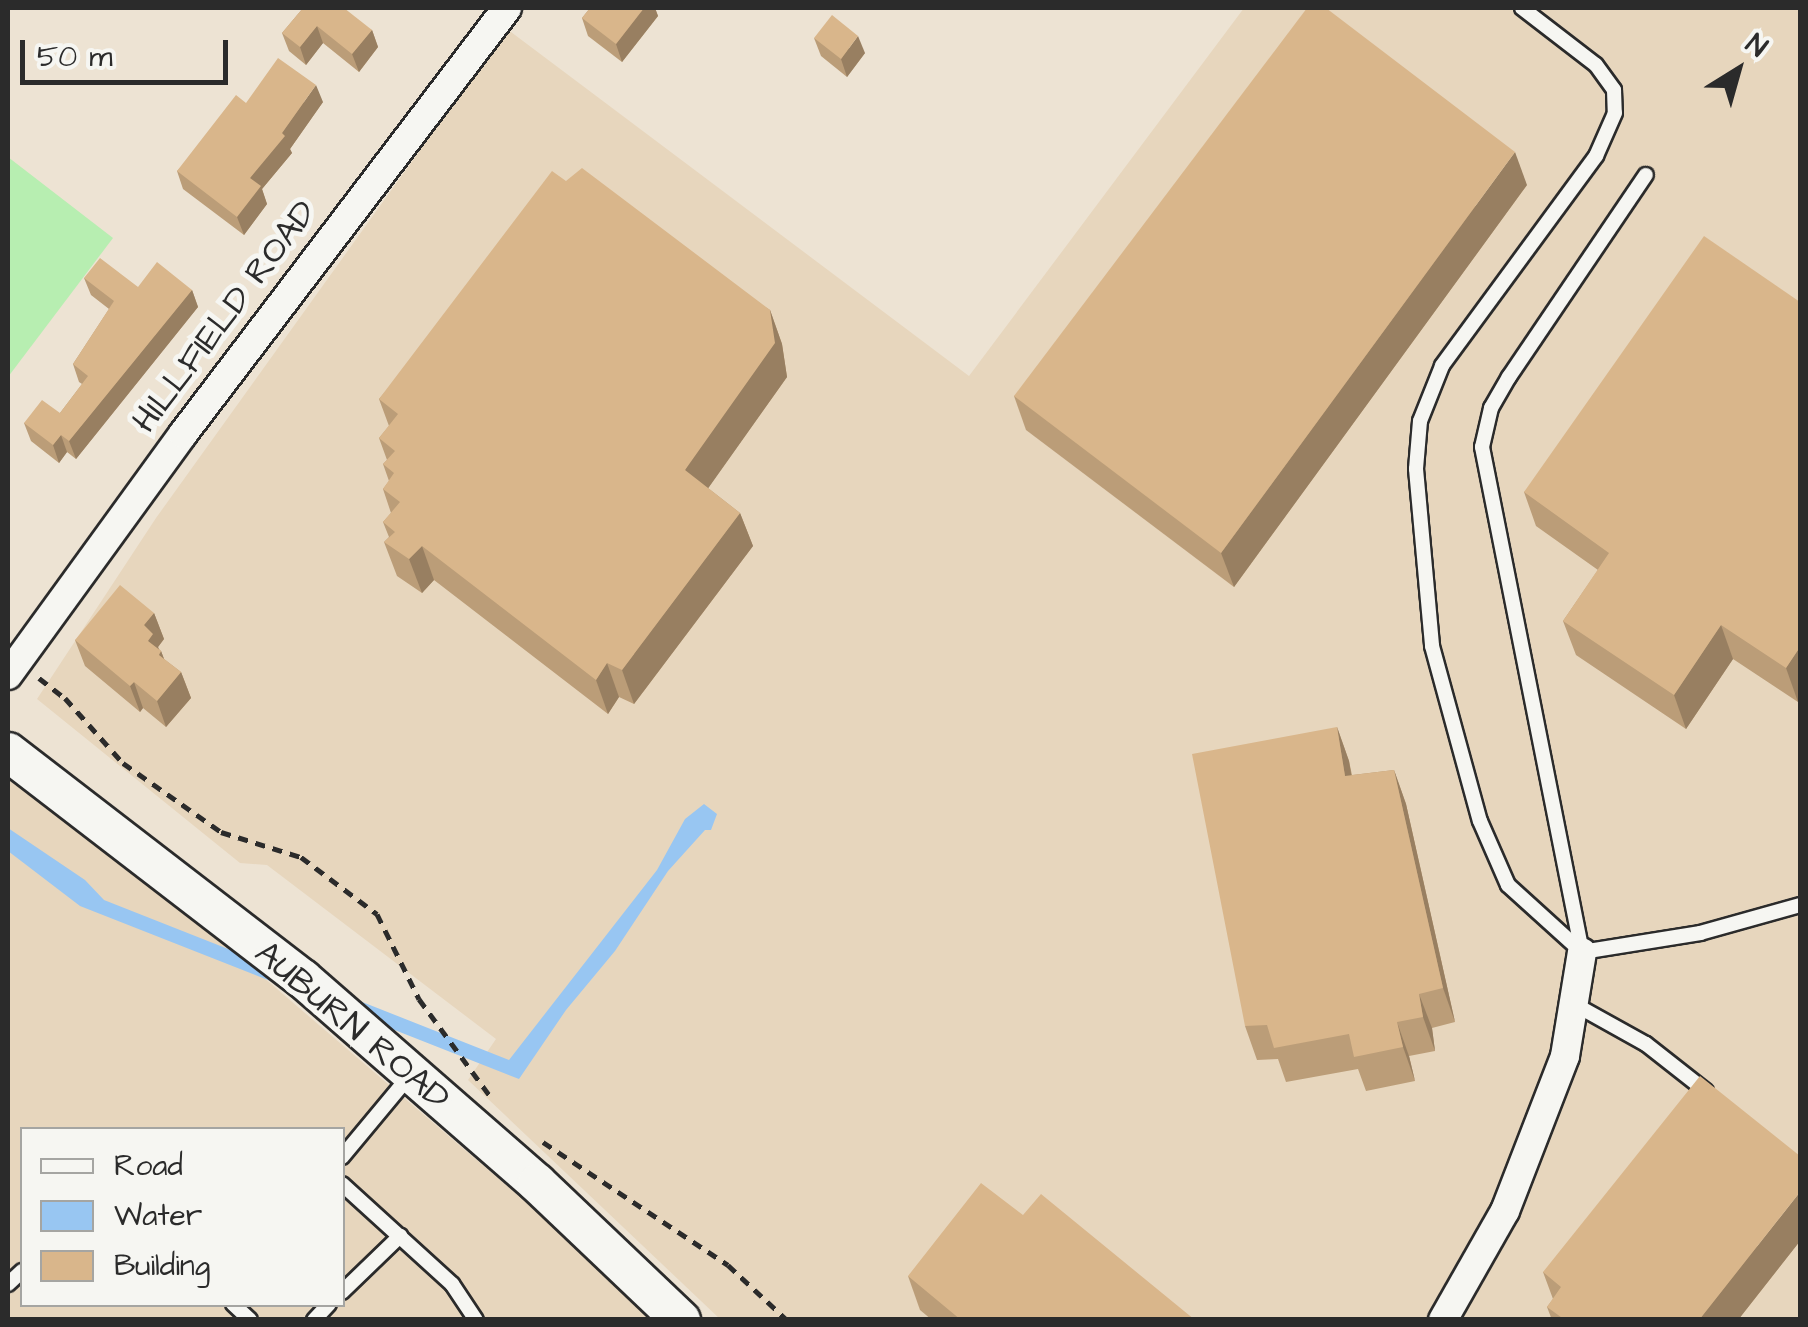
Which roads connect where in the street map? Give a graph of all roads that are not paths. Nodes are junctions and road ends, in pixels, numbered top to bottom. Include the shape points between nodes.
1 (507, 8) edge
2 (1522, 8) edge
3 (1646, 175) dead end
4 (12, 669) edge
5 (8, 752) edge
6 (1800, 905) edge
7 (1582, 952) junction
8 (1574, 1004) junction
9 (412, 1074) junction
10 (1723, 1104) edge
11 (345, 1153) edge
12 (345, 1187) edge
13 (400, 1236) junction
14 (345, 1289) edge
15 (476, 1320) edge
16 (681, 1320) edge
17 (1443, 1320) edge

1 - 4 street, HILLFIELD ROAD
2 - 7 lane via 1596,65 1614,90 1615,113 1596,156 1442,366 1420,420 1416,469 1432,646 1480,821 1508,885
3 - 7 lane via 1491,408 1482,447
5 - 9 main road, AUBURN ROAD via 303,978
6 - 7 lane via 1700,933
7 - 8 street
8 - 10 lane via 1646,1044
8 - 17 street via 1565,1056 1505,1211
9 - 11 lane
9 - 16 main road, AUBURN ROAD
12 - 13 lane
13 - 14 lane
13 - 15 lane via 452,1284

